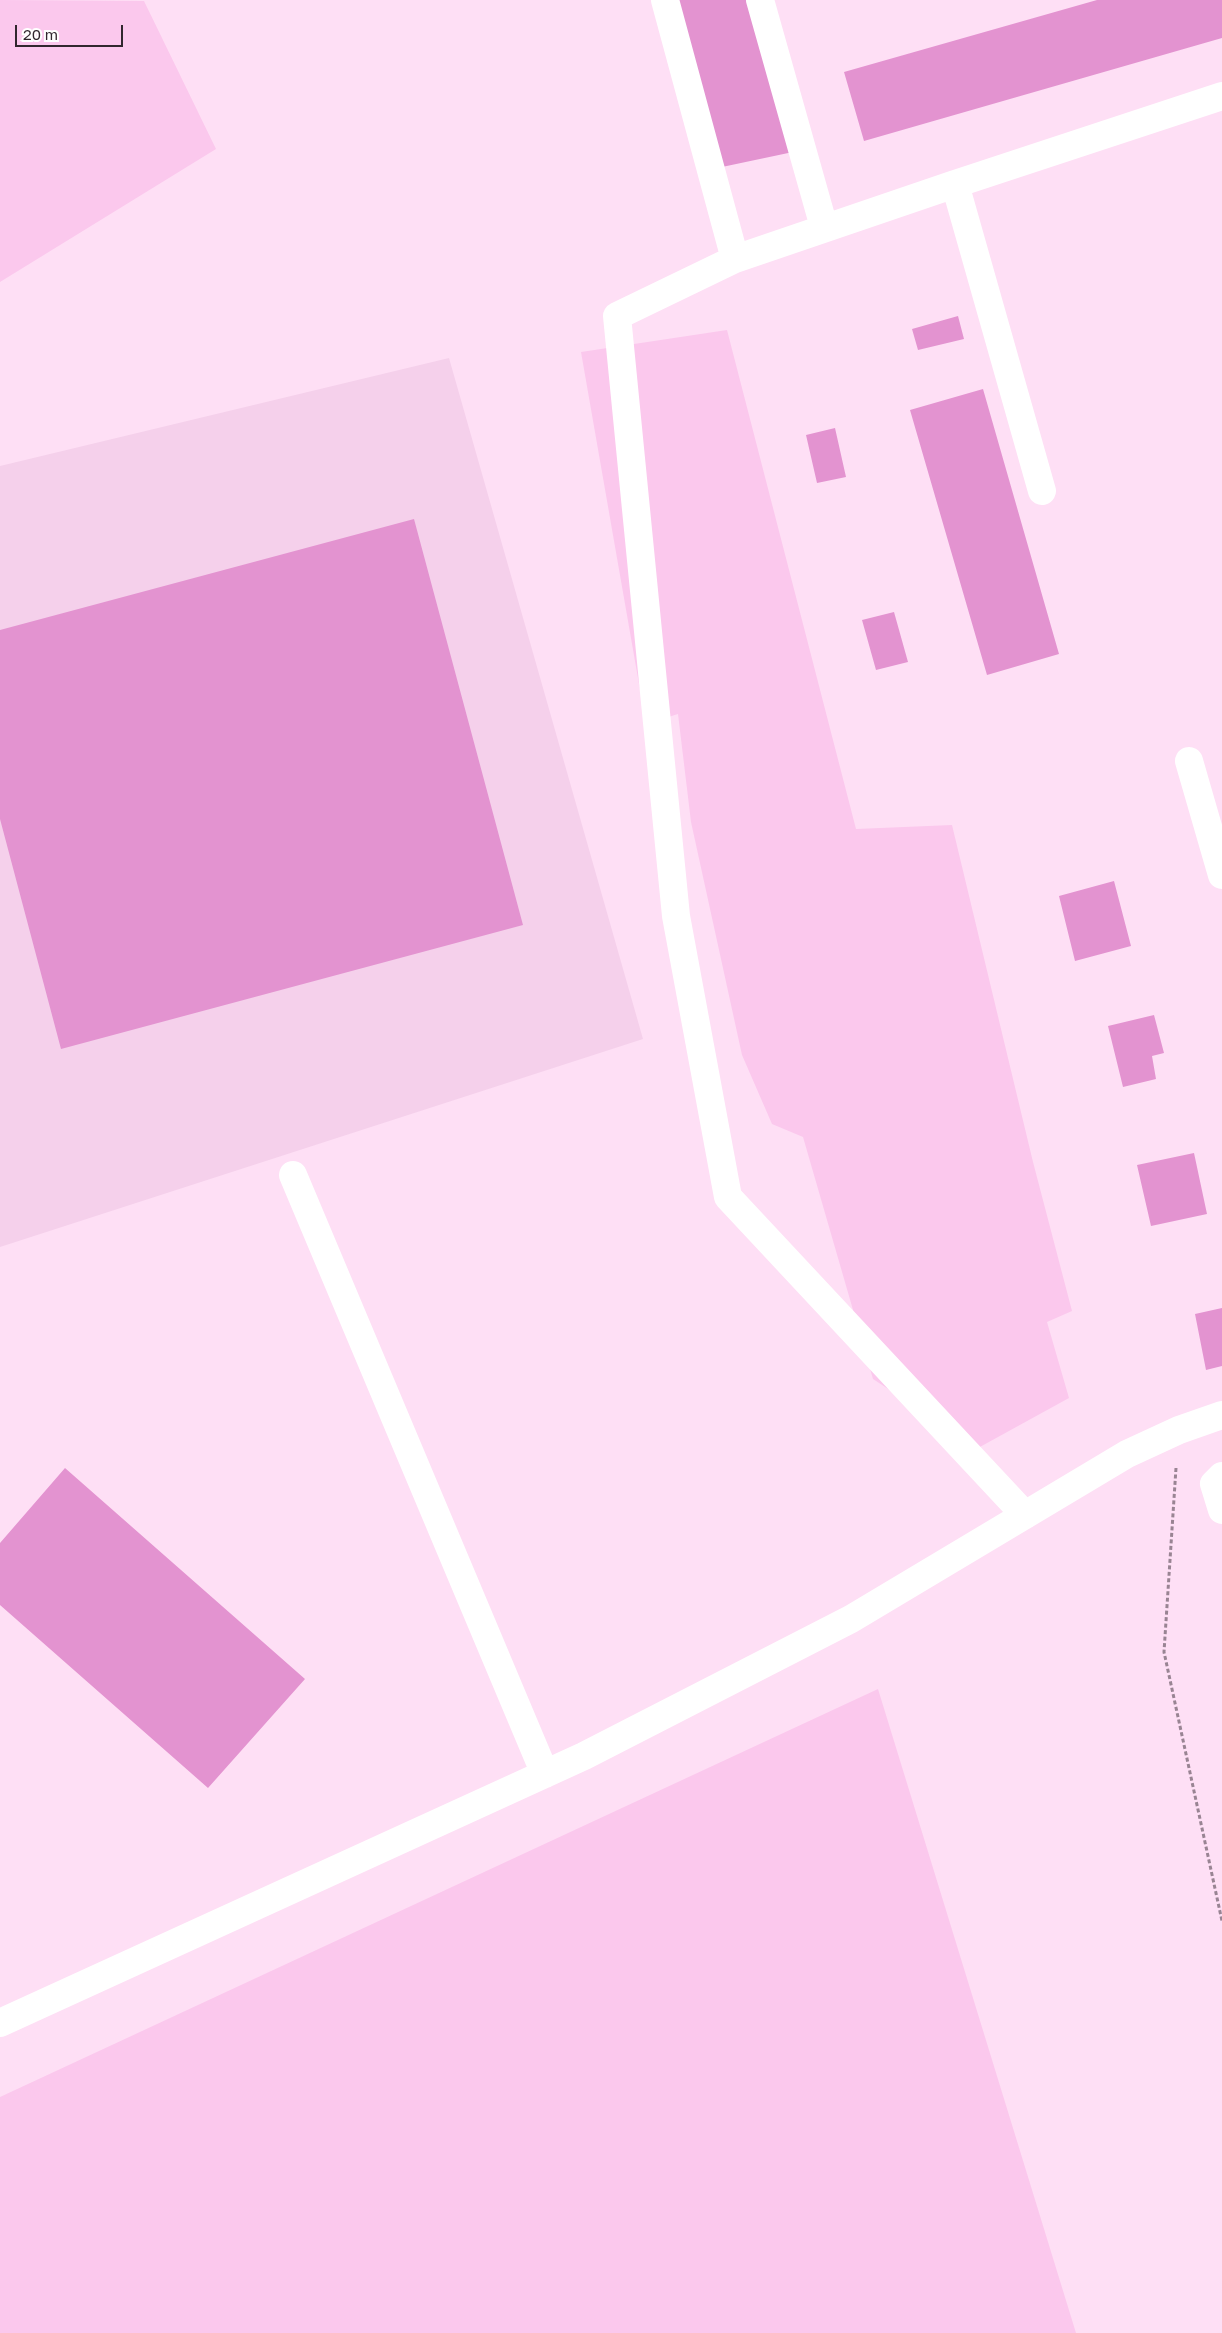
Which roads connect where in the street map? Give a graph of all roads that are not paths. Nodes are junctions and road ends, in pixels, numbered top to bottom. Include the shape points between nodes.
1 (665, 0) edge
2 (760, 0) edge
3 (1222, 96) edge
4 (955, 184) junction
5 (824, 227) junction
6 (734, 259) junction
7 (1042, 491) dead end
8 (1189, 762) dead end
9 (1222, 875) edge
10 (293, 1175) dead end
11 (1222, 1415) edge
12 (1222, 1476) edge
13 (1222, 1510) edge
14 (1026, 1515) junction
15 (545, 1774) junction
16 (0, 2023) edge

1 - 6 lane
2 - 5 lane
3 - 4 lane
4 - 5 lane
4 - 7 lane
5 - 6 lane
6 - 14 lane via 617,316 676,916 728,1198
8 - 9 lane
10 - 15 lane
11 - 14 lane via 1127,1454
12 - 13 lane via 1214,1484
14 - 15 lane via 851,1619
15 - 16 lane

